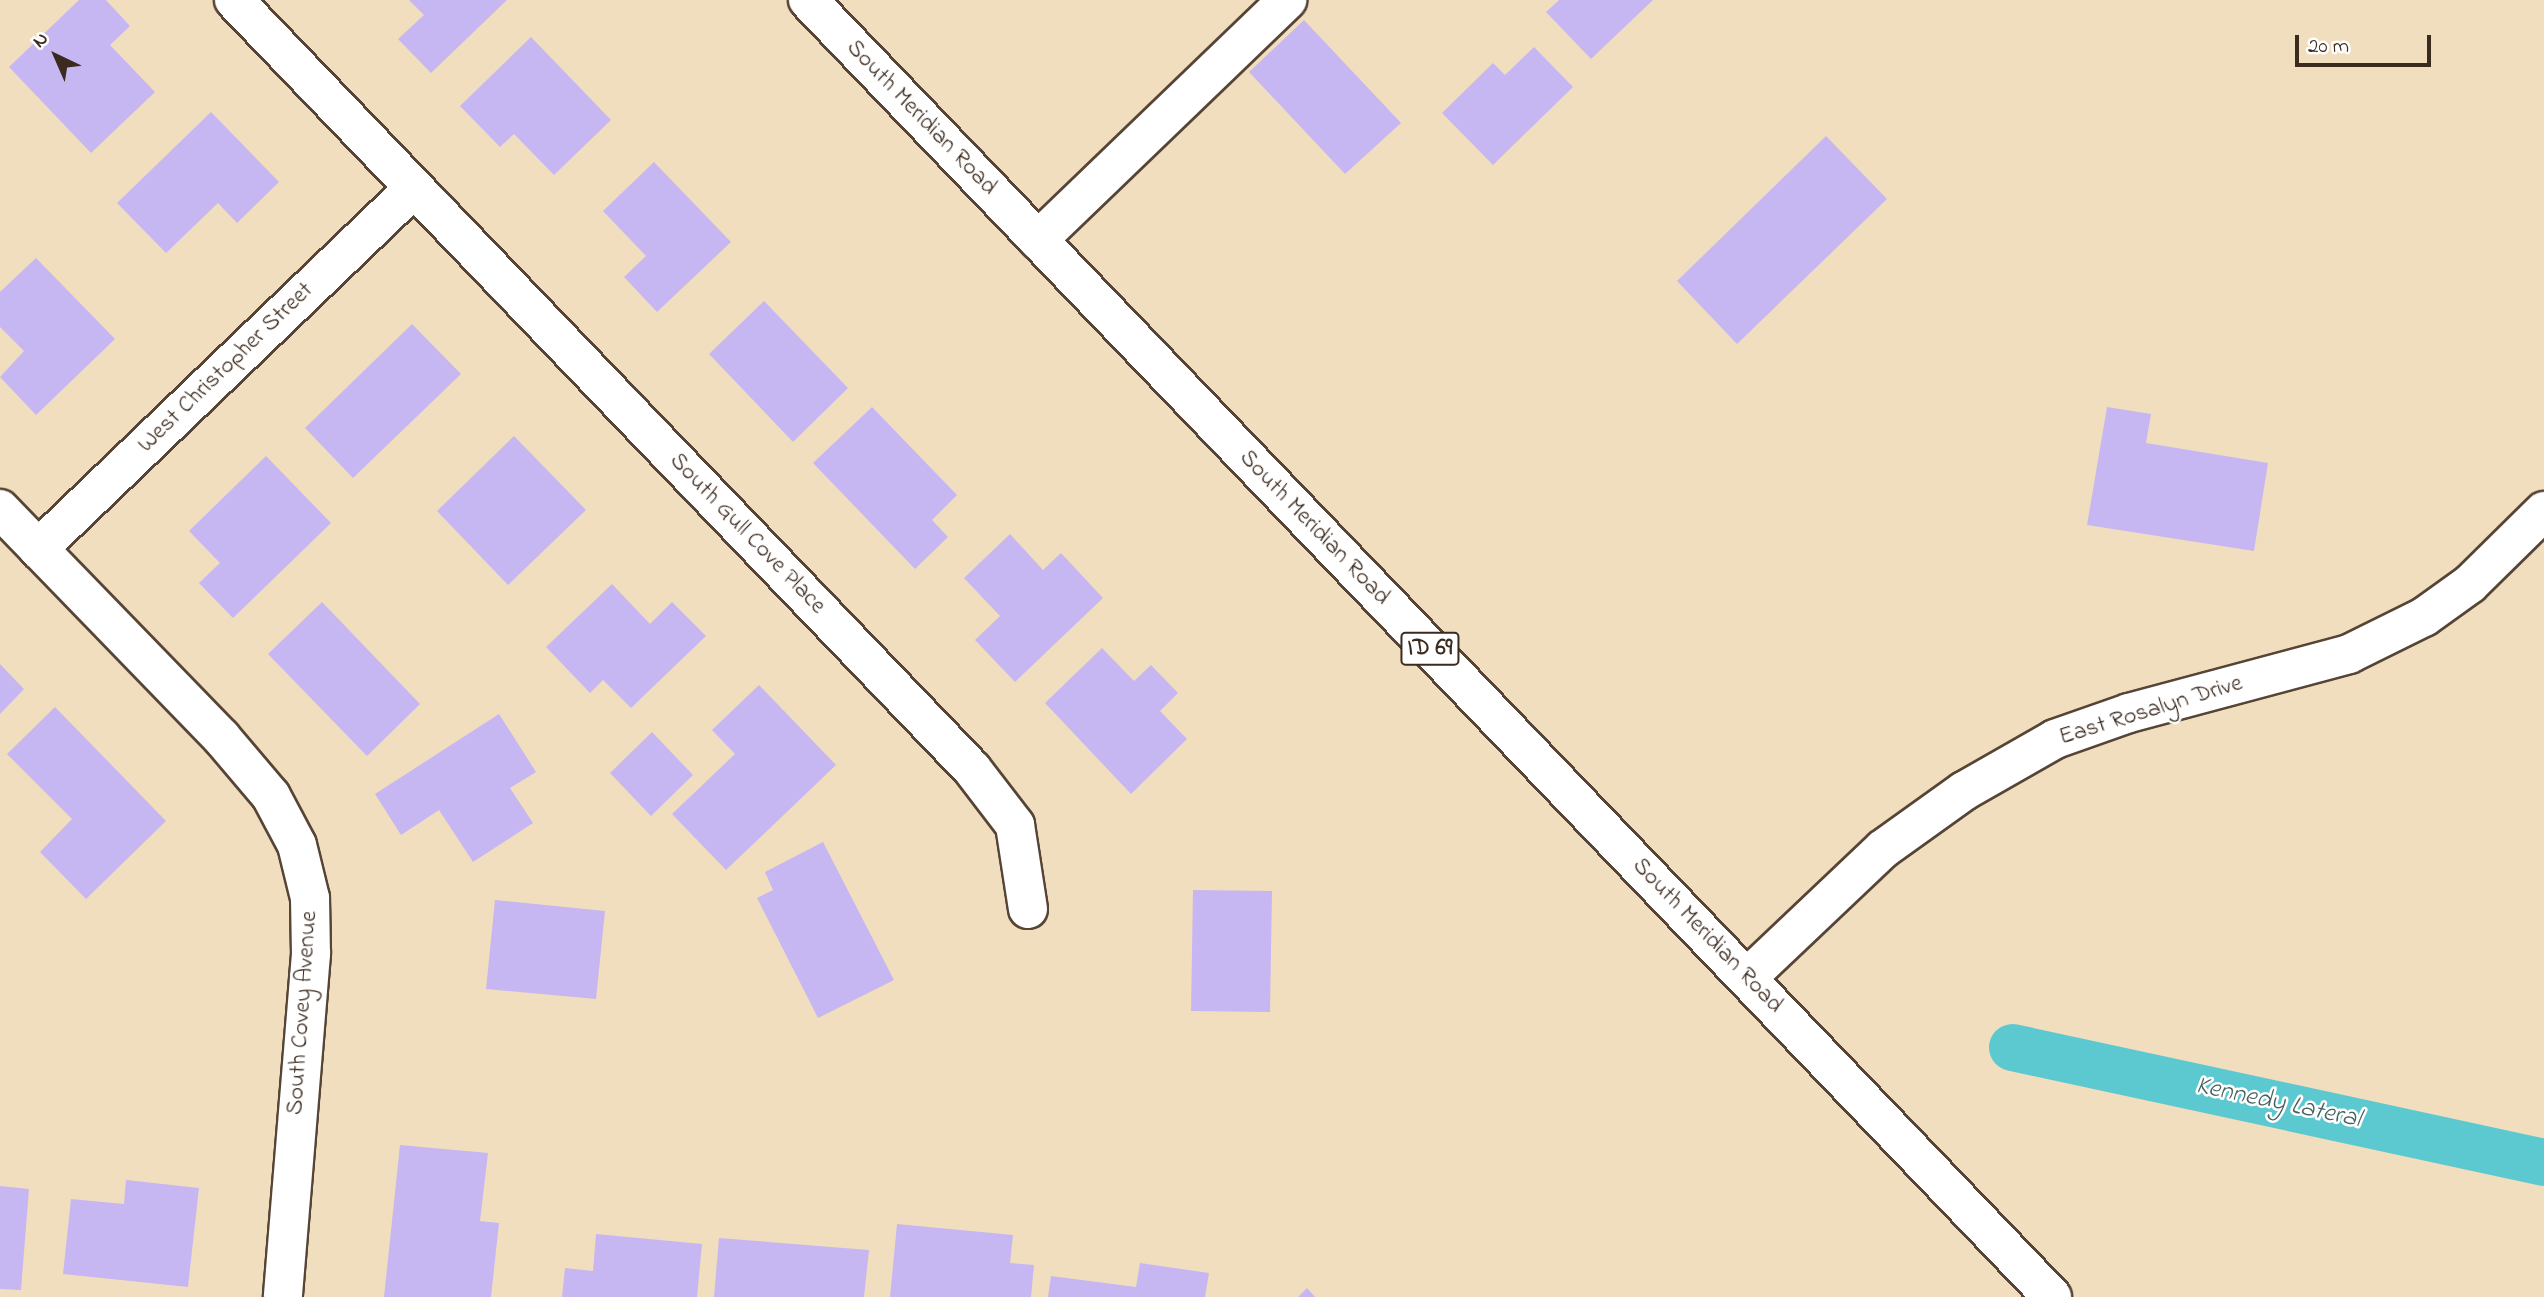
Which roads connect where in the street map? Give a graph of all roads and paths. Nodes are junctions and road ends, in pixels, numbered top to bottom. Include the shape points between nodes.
1 (234, 0) edge
2 (808, 0) edge
3 (1287, 0) edge
4 (414, 188) junction
5 (1038, 240) junction
6 (0, 509) edge
7 (2544, 511) edge
8 (37, 549) junction
9 (1028, 908) dead end
10 (1747, 978) junction
11 (283, 1297) edge
12 (2052, 1297) edge

1 - 4 street, South Gull Cove Place
2 - 5 street, South Meridian Road / ID 69
3 - 5 street
4 - 8 street, West Christopher Street
4 - 9 street, South Gull Cove Place via 972,769 1015,825
5 - 10 street, South Meridian Road / ID 69
6 - 8 street, South Covey Avenue
7 - 10 street, East Rosalyn Drive via 2470,584 2424,617 2349,654 2067,734 1964,791 1884,849
8 - 11 street, South Covey Avenue via 221,737 271,796 297,845 310,898 311,954
10 - 12 street, South Meridian Road / ID 69

